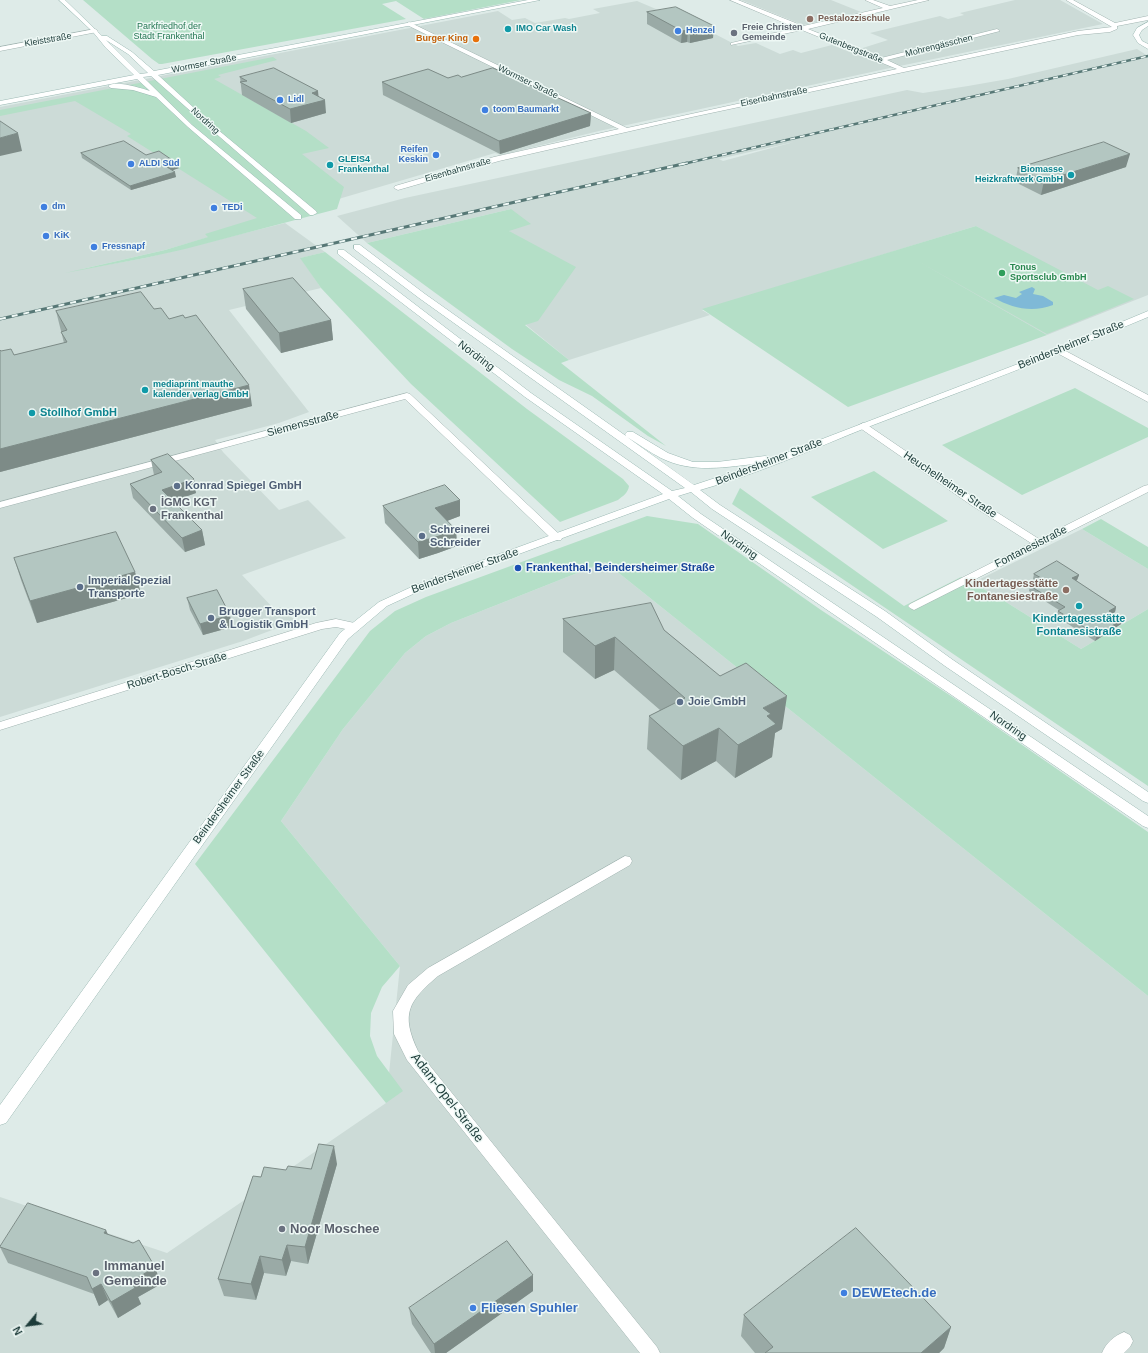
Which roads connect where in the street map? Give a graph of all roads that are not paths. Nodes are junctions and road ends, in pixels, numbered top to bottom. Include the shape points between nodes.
1 (62, 0) edge
2 (537, 0) edge
3 (734, 0) edge
4 (868, 0) edge
5 (926, 0) edge
6 (1069, 0) edge
7 (889, 8) junction
8 (1148, 18) edge
9 (409, 24) junction
10 (1148, 24) edge
11 (1114, 25) junction
12 (803, 28) junction
13 (95, 31) junction
14 (997, 31) dead end
15 (732, 44) dead end
16 (1148, 48) edge
17 (0, 49) edge
18 (881, 60) junction
19 (902, 69) junction
20 (153, 74) junction
21 (139, 76) junction
22 (80, 88) junction
23 (160, 97) junction
24 (0, 103) edge
25 (626, 130) junction
26 (398, 188) dead end
27 (313, 213) dead end
28 (298, 217) dead end
29 (357, 248) dead end
30 (341, 252) dead end
31 (1148, 314) edge
32 (1060, 351) junction
33 (541, 381) junction
34 (1148, 399) edge
35 (863, 426) junction
36 (786, 457) junction
37 (1148, 488) edge
38 (692, 489) junction
39 (670, 495) junction
40 (0, 504) edge
41 (557, 538) junction
42 (1039, 542) junction
43 (914, 606) dead end
44 (355, 627) junction
45 (0, 726) edge
46 (1148, 798) edge
47 (1148, 823) edge
48 (625, 861) dead end
49 (0, 1118) edge
50 (650, 1353) edge

1 - 13 street, Nordring
2 - 9 street, Wormser Straße
3 - 12 street, Gutenbergstraße
4 - 7 street
5 - 7 street
6 - 11 street
7 - 12 street
8 - 11 street, Eisenbahnstraße
9 - 20 street, Wormser Straße
9 - 25 street, Wormser Straße
10 - 16 street via 1139,29 1136,35
11 - 19 street, Eisenbahnstraße via 1115,28 1110,30 1078,33
12 - 15 street
12 - 18 street, Gutenbergstraße
13 - 17 street, Kleiststraße
13 - 20 street, Nordring via 130,53
13 - 21 street, Nordring
14 - 18 street, Mohrengässchen
18 - 19 street, Gutenbergstraße
19 - 25 street, Eisenbahnstraße
20 - 21 street, Wormser Straße
20 - 27 street, Nordring
21 - 22 street, Wormser Straße
21 - 23 street, Nordring
22 - 23 street via 126,87
22 - 24 street, Wormser Straße
23 - 28 street, Nordring via 190,126
25 - 26 street, Eisenbahnstraße via 497,159
29 - 33 street, Nordring
30 - 39 street, Nordring via 528,395 644,474
31 - 32 street, Beindersheimer Straße
32 - 34 street
32 - 35 street, Beindersheimer Straße
33 - 36 street, Nordring via 670,458 687,464 719,465
33 - 38 street, Nordring
35 - 36 street, Beindersheimer Straße
35 - 42 street, Heuchelheimer Straße via 975,503
36 - 38 street, Beindersheimer Straße
37 - 42 street, Fontanesistraße
38 - 39 street, Beindersheimer Straße
38 - 46 street, Nordring via 881,614
39 - 41 street, Beindersheimer Straße
39 - 47 street, Nordring via 822,602
40 - 41 street, Siemensstraße via 407,396
41 - 44 street, Beindersheimer Straße via 401,595 378,608
42 - 43 street, Fontanesistraße
44 - 45 street, Robert-Bosch-Straße via 336,623 320,626
44 - 49 street, Beindersheimer Straße via 344,636
48 - 50 street, Adam-Opel-Straße via 433,972 413,989 401,1012 402,1034 412,1055

